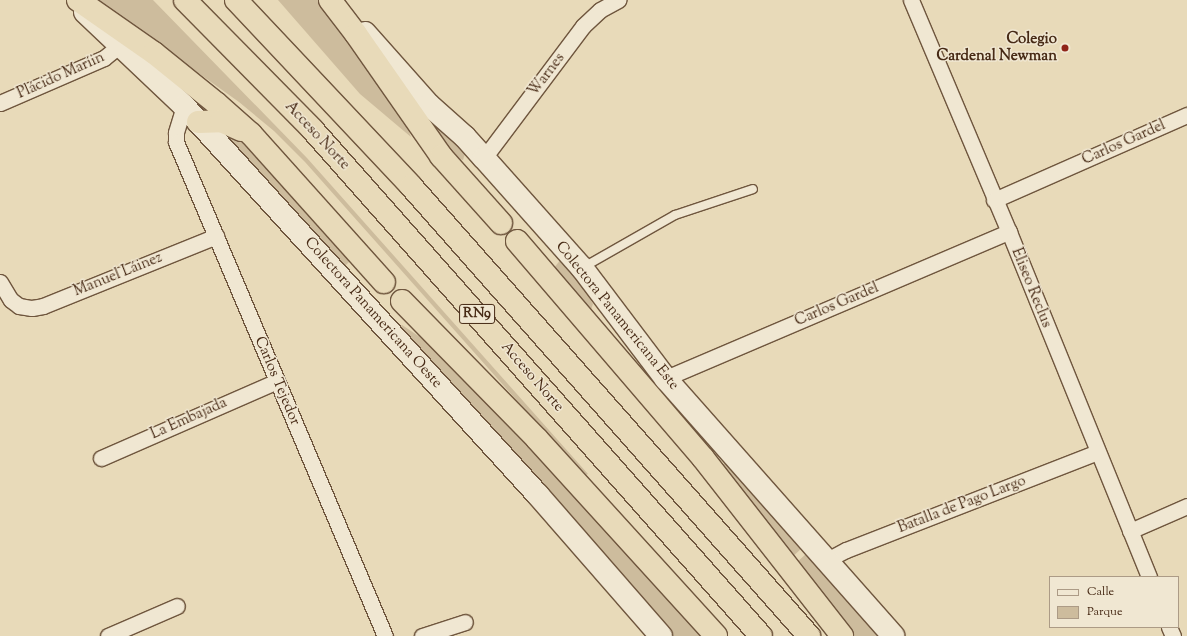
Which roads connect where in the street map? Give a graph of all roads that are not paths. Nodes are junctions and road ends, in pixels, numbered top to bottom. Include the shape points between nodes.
1 (73, 0) edge
2 (78, 0) edge
3 (185, 0) edge
4 (236, 0) edge
5 (330, 0) edge
6 (336, 0) edge
7 (618, 0) edge
8 (911, 0) edge
9 (119, 46) junction
10 (0, 103) edge
11 (1187, 115) edge
12 (187, 117) junction
13 (251, 134) junction
14 (484, 158) junction
15 (753, 189) dead end
16 (994, 200) junction
17 (501, 223) dead end
18 (1008, 232) junction
19 (216, 236) junction
20 (517, 241) dead end
21 (582, 268) junction
22 (0, 282) edge
23 (384, 282) dead end
24 (402, 301) dead end
25 (674, 375) junction
26 (277, 381) junction
27 (1098, 452) junction
28 (101, 458) dead end
29 (1187, 506) edge
30 (1130, 531) junction
31 (827, 560) junction
32 (1149, 576) edge
33 (177, 606) dead end
34 (465, 622) dead end
35 (108, 636) edge
36 (385, 636) edge
37 (422, 636) edge
38 (662, 636) edge
39 (716, 636) edge
40 (761, 636) edge
41 (809, 636) edge
42 (842, 636) edge
43 (893, 636) edge

1 - 9 street, Colectora Panamericana Oeste
2 - 13 highway via 154,53
3 - 40 highway, Acceso Norte / RN9 via 312,129
4 - 41 highway, RN9 via 411,186
5 - 17 highway via 441,156
6 - 14 street, Colectora Panamericana Este via 413,88
7 - 14 street, Warnes via 600,10 583,26
8 - 16 street, Eliseo Reclus
9 - 10 street, Plácido Maríin via 104,58
9 - 12 street, Colectora Panamericana Oeste
11 - 16 street, Carlos Gardel
12 - 13 highway via 221,121
12 - 19 street, Carlos Tejedor via 176,133 176,142
12 - 38 street, Colectora Panamericana Oeste via 533,489
13 - 23 highway
14 - 21 street, Colectora Panamericana Este
15 - 21 lane via 675,214
16 - 18 street, Eliseo Reclus
18 - 25 street, Carlos Gardel
18 - 27 street, Eliseo Reclus
19 - 22 street, Manuel Láinez via 43,306 19,306 11,300
19 - 26 street, Carlos Tejedor
20 - 42 highway via 703,458
21 - 25 street, Colectora Panamericana Este
24 - 39 highway via 537,439
25 - 31 street, Colectora Panamericana Este
26 - 28 street, La Embajada
26 - 36 street, Carlos Tejedor
27 - 30 street, Eliseo Reclus
27 - 31 street, Batalla de Pago Largo via 846,550
29 - 30 street
30 - 32 street, Eliseo Reclus
31 - 43 street, Colectora Panamericana Este
33 - 35 street
34 - 37 street

